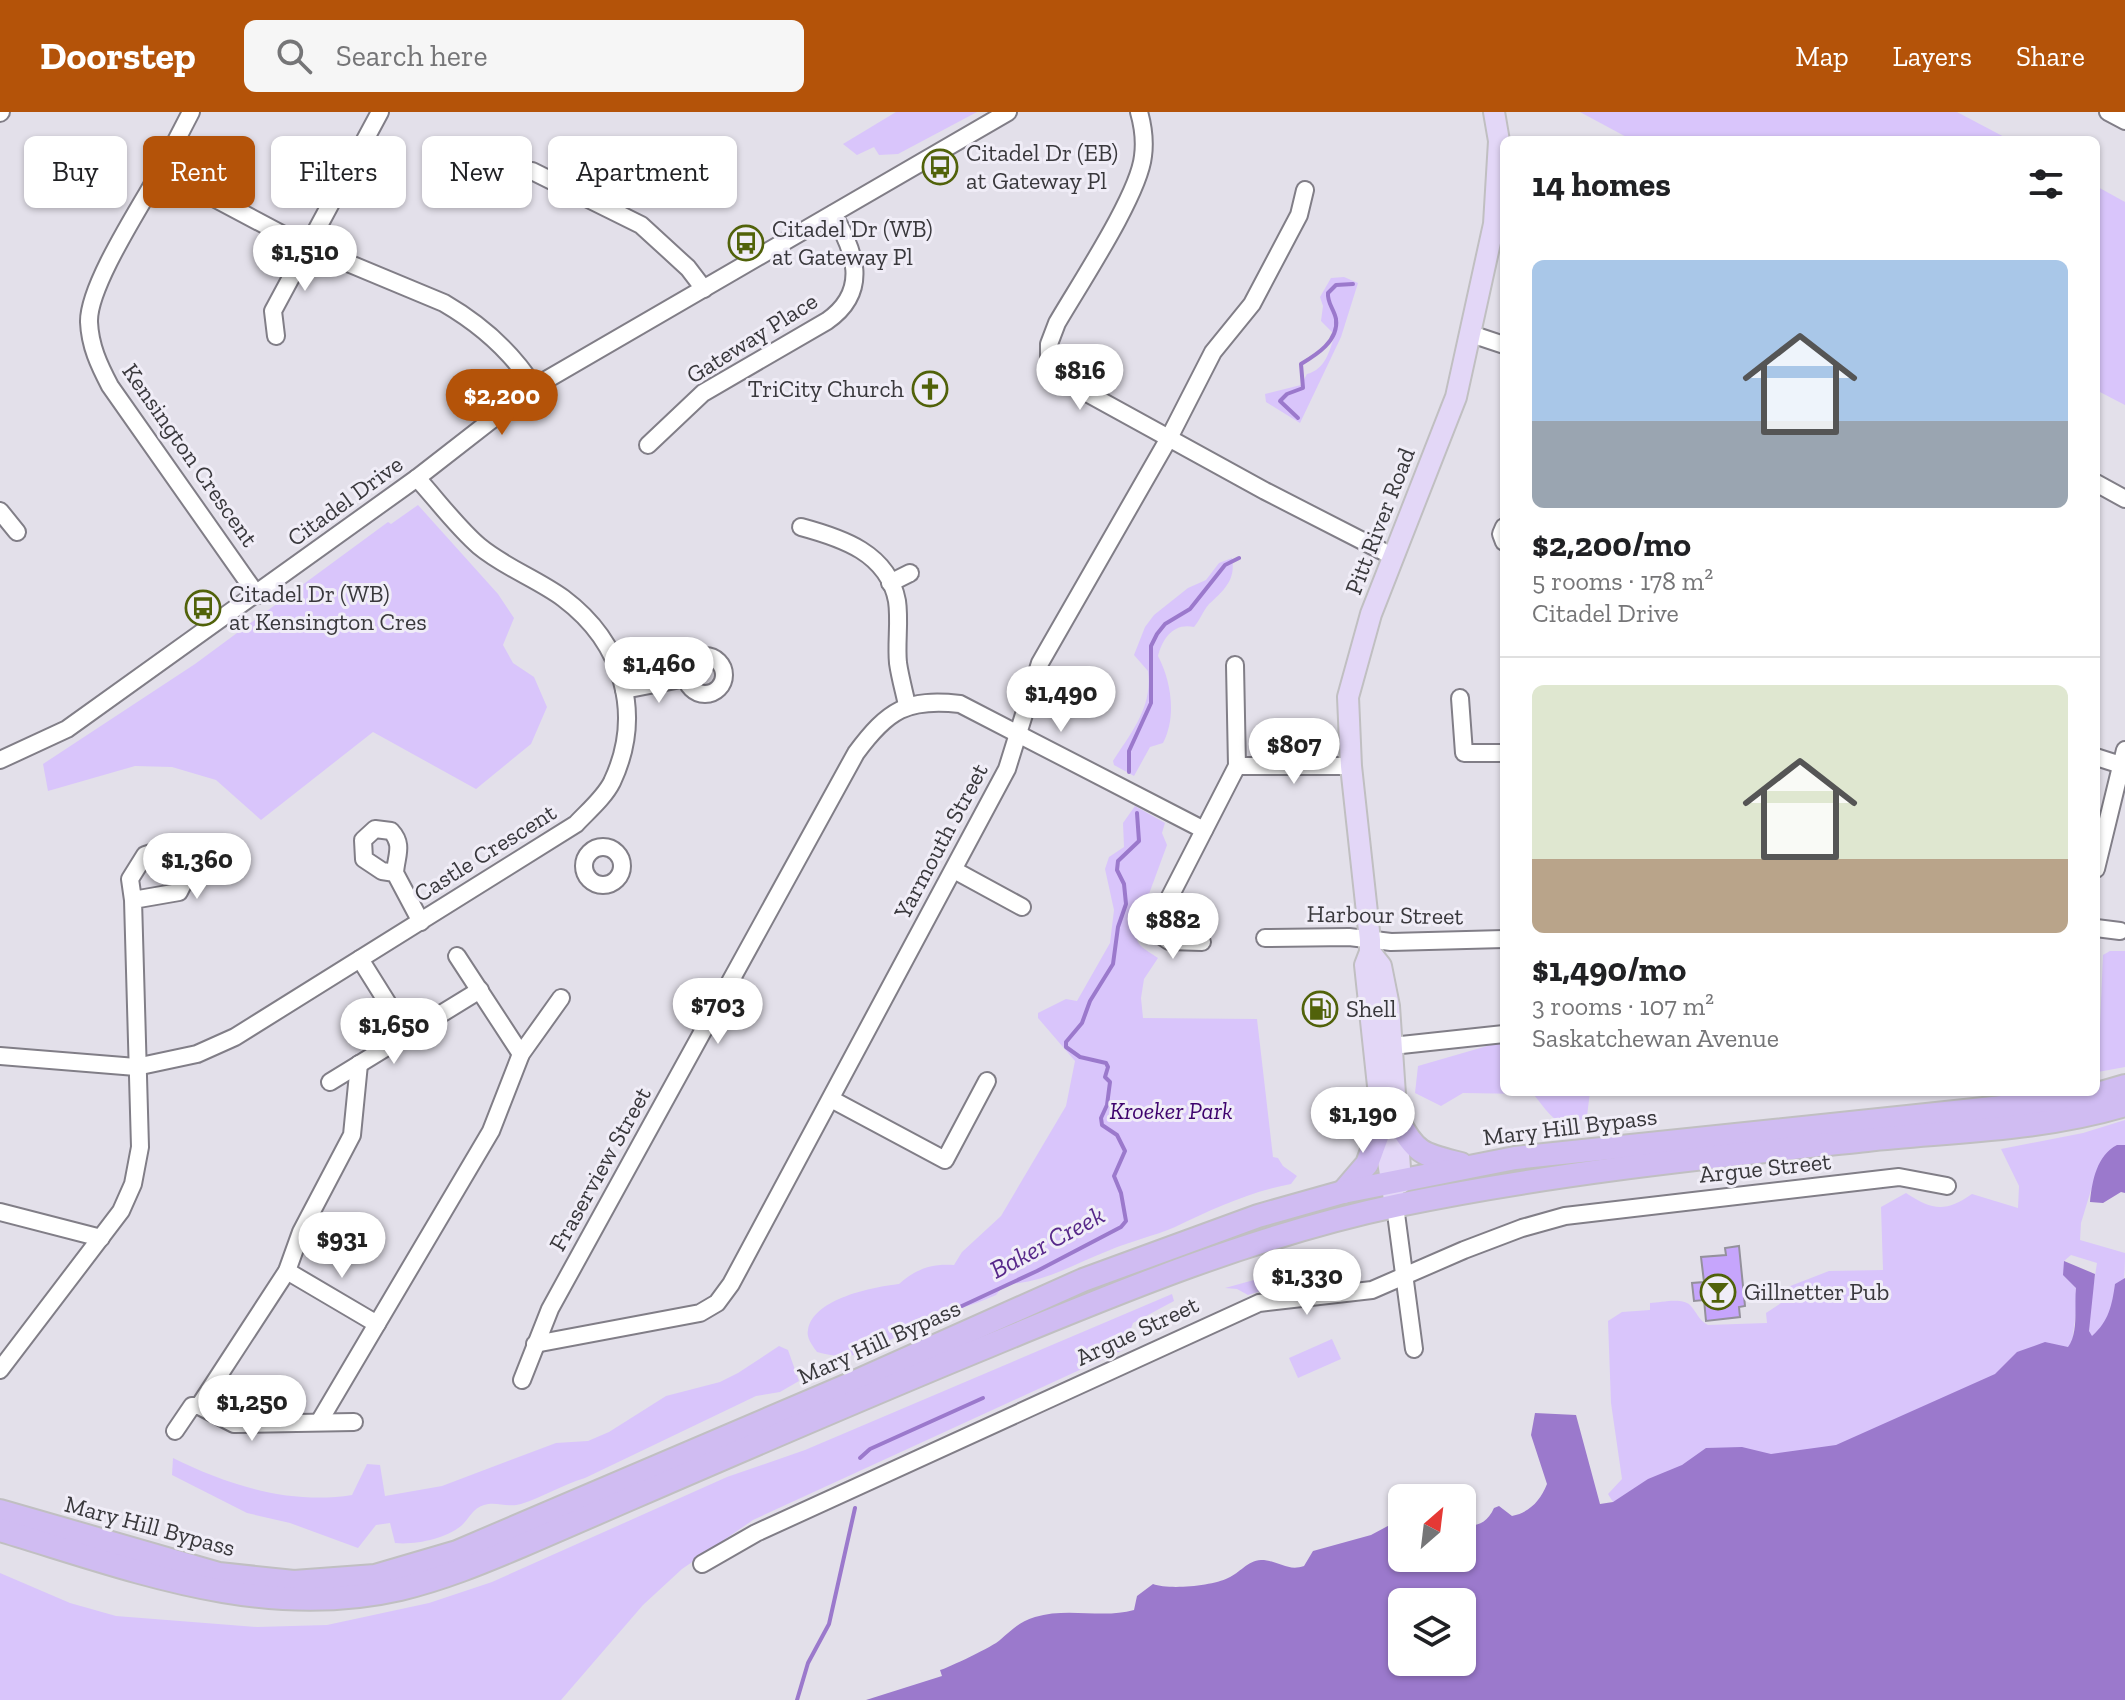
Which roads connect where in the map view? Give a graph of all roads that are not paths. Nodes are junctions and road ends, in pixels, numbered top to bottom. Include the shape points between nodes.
1 (191, 112) edge
2 (380, 112) edge
3 (1008, 112) edge
4 (1139, 112) edge
5 (1494, 112) edge
6 (2108, 112) edge
7 (2125, 121) edge
8 (179, 136) edge
9 (532, 171) dead end
10 (1305, 190) dead end
11 (143, 203) edge
12 (234, 208) edge
13 (833, 214) junction
14 (308, 246) junction
15 (704, 289) junction
16 (1471, 334) junction
17 (276, 336) dead end
18 (1500, 344) edge
19 (534, 387) junction
20 (1169, 438) junction
21 (648, 445) dead end
22 (417, 478) junction
23 (2100, 485) edge
24 (2125, 499) edge
25 (0, 511) edge
26 (801, 527) dead end
27 (17, 532) dead end
28 (1392, 556) junction
29 (910, 573) dead end
30 (890, 583) junction
31 (257, 595) junction
32 (1235, 665) dead end
33 (686, 678) dead end
34 (624, 690) junction
35 (1460, 698) dead end
36 (907, 705) junction
37 (1016, 734) junction
38 (1500, 753) edge
39 (2100, 757) edge
40 (2123, 757) edge
41 (0, 760) edge
42 (1237, 766) junction
43 (1351, 766) junction
44 (576, 824) junction
45 (1204, 830) junction
46 (591, 851) dead end
47 (2100, 852) edge
48 (954, 870) junction
49 (395, 873) dead end
50 (133, 900) dead end
51 (1022, 907) dead end
52 (421, 922) junction
53 (2100, 928) edge
54 (2120, 931) dead end
55 (1265, 938) dead end
56 (1500, 939) edge
57 (1202, 942) dead end
58 (1370, 946) junction
59 (457, 956) dead end
60 (360, 959) junction
61 (480, 990) junction
62 (561, 998) dead end
63 (407, 1034) junction
64 (1373, 1034) junction
65 (1500, 1034) edge
66 (1392, 1046) junction
67 (521, 1054) junction
68 (0, 1056) edge
69 (359, 1064) junction
70 (136, 1067) junction
71 (987, 1081) dead end
72 (330, 1082) dead end
73 (2125, 1086) edge
74 (2100, 1093) edge
75 (2082, 1096) edge
76 (831, 1099) junction
77 (2125, 1105) edge
78 (1390, 1122) junction
79 (1466, 1166) junction
80 (1395, 1180) junction
81 (1947, 1186) dead end
82 (1343, 1192) junction
83 (1395, 1206) junction
84 (0, 1212) edge
85 (101, 1238) junction
86 (287, 1271) junction
87 (1404, 1276) junction
88 (377, 1324) junction
89 (535, 1344) junction
90 (1414, 1349) dead end
91 (0, 1370) edge
92 (522, 1380) dead end
93 (199, 1406) junction
94 (319, 1422) junction
95 (354, 1422) dead end
96 (175, 1431) dead end
97 (0, 1511) edge
98 (0, 1530) edge
99 (702, 1564) dead end

1 - 8 street, Kensington Crescent
2 - 14 street
3 - 13 street, Citadel Drive
4 - 20 street via 1141,169 1057,323 1049,363 1065,381
5 - 16 main road, Pitt River Road via 1499,153 1494,224
6 - 7 street
9 - 15 street via 641,225
10 - 20 street, Yarmouth Street via 1299,215 1252,304 1213,352
11 - 31 street, Kensington Crescent via 95,292 89,320 94,355 110,386
12 - 14 street
13 - 15 street, Citadel Drive
13 - 21 street, Gateway Place via 855,261 853,286 841,309 703,393
14 - 17 street via 273,311
14 - 19 street via 465,316 521,366
15 - 19 street, Citadel Drive
16 - 18 street
16 - 28 main road, Pitt River Road via 1449,417
19 - 22 street, Citadel Drive
20 - 28 street
20 - 37 street, Yarmouth Street via 1040,663
22 - 31 street, Citadel Drive
22 - 34 street, Castle Crescent via 480,547 564,599 595,628 617,665
23 - 24 street
25 - 27 street
26 - 30 street via 839,537 866,553
28 - 43 main road, Pitt River Road via 1348,697
29 - 30 street
30 - 36 street via 897,601 898,663
31 - 41 street, Citadel Drive via 67,729
32 - 42 street
33 - 34 street
34 - 44 street, Castle Crescent via 629,714 611,785
35 - 38 street via 1464,753
36 - 37 street via 929,700 960,704
36 - 89 street, Fraserview Street via 875,727 856,753
37 - 45 street
37 - 48 street, Yarmouth Street via 1007,769
39 - 40 street
40 - 47 street
42 - 43 street
42 - 45 street
43 - 58 main road, Pitt River Road
44 - 46 street
44 - 52 street, Castle Crescent
45 - 57 street via 1158,920 1157,933 1169,941
48 - 51 street
48 - 76 street, Yarmouth Street
49 - 52 street
50 - 70 street
52 - 60 street, Castle Crescent
53 - 54 street
55 - 58 street, Harbour Street
56 - 58 street, Harbour Street
58 - 64 main road, Pitt River Road via 1365,965
58 - 66 main road, Pitt River Road via 1381,966
59 - 61 street
60 - 63 street
60 - 70 street, Castle Crescent via 235,1037 197,1054
61 - 63 street
61 - 67 street
62 - 67 street
63 - 69 street
64 - 66 main road
64 - 78 main road, Pitt River Road
65 - 66 street
66 - 78 main road, Pitt River Road
67 - 88 street via 491,1131
68 - 70 street, Castle Crescent
69 - 72 street
69 - 86 street via 352,1135 301,1232
70 - 85 street via 140,1147 133,1184
71 - 76 street via 945,1160
73 - 74 highway, Mary Hill Bypass
75 - 79 highway, Mary Hill Bypass via 1571,1150
76 - 89 street, Yarmouth Street via 717,1303 700,1313
77 - 83 highway, Mary Hill Bypass via 2032,1123 1519,1182
78 - 79 highway via 1419,1151
78 - 80 main road, Pitt River Road
78 - 82 highway via 1367,1164
79 - 80 highway, Mary Hill Bypass
80 - 82 highway, Mary Hill Bypass
80 - 83 main road, Pitt River Road
81 - 87 street, Argue Street via 1899,1177 1581,1213 1522,1228
82 - 97 highway, Mary Hill Bypass via 1133,1260 538,1519 398,1570 322,1582 246,1579
83 - 87 street, Pitt River Road
83 - 98 highway, Mary Hill Bypass via 1178,1269 472,1567 398,1590 320,1600 242,1596 167,1580
84 - 85 street
85 - 91 street
86 - 88 street
86 - 93 street
87 - 90 street, Pitt River Road
87 - 99 street, Argue Street via 1361,1292 1250,1306 756,1533
88 - 94 street
89 - 92 street, Fraserview Street
93 - 94 street via 234,1424
93 - 96 street via 192,1406
94 - 95 street

